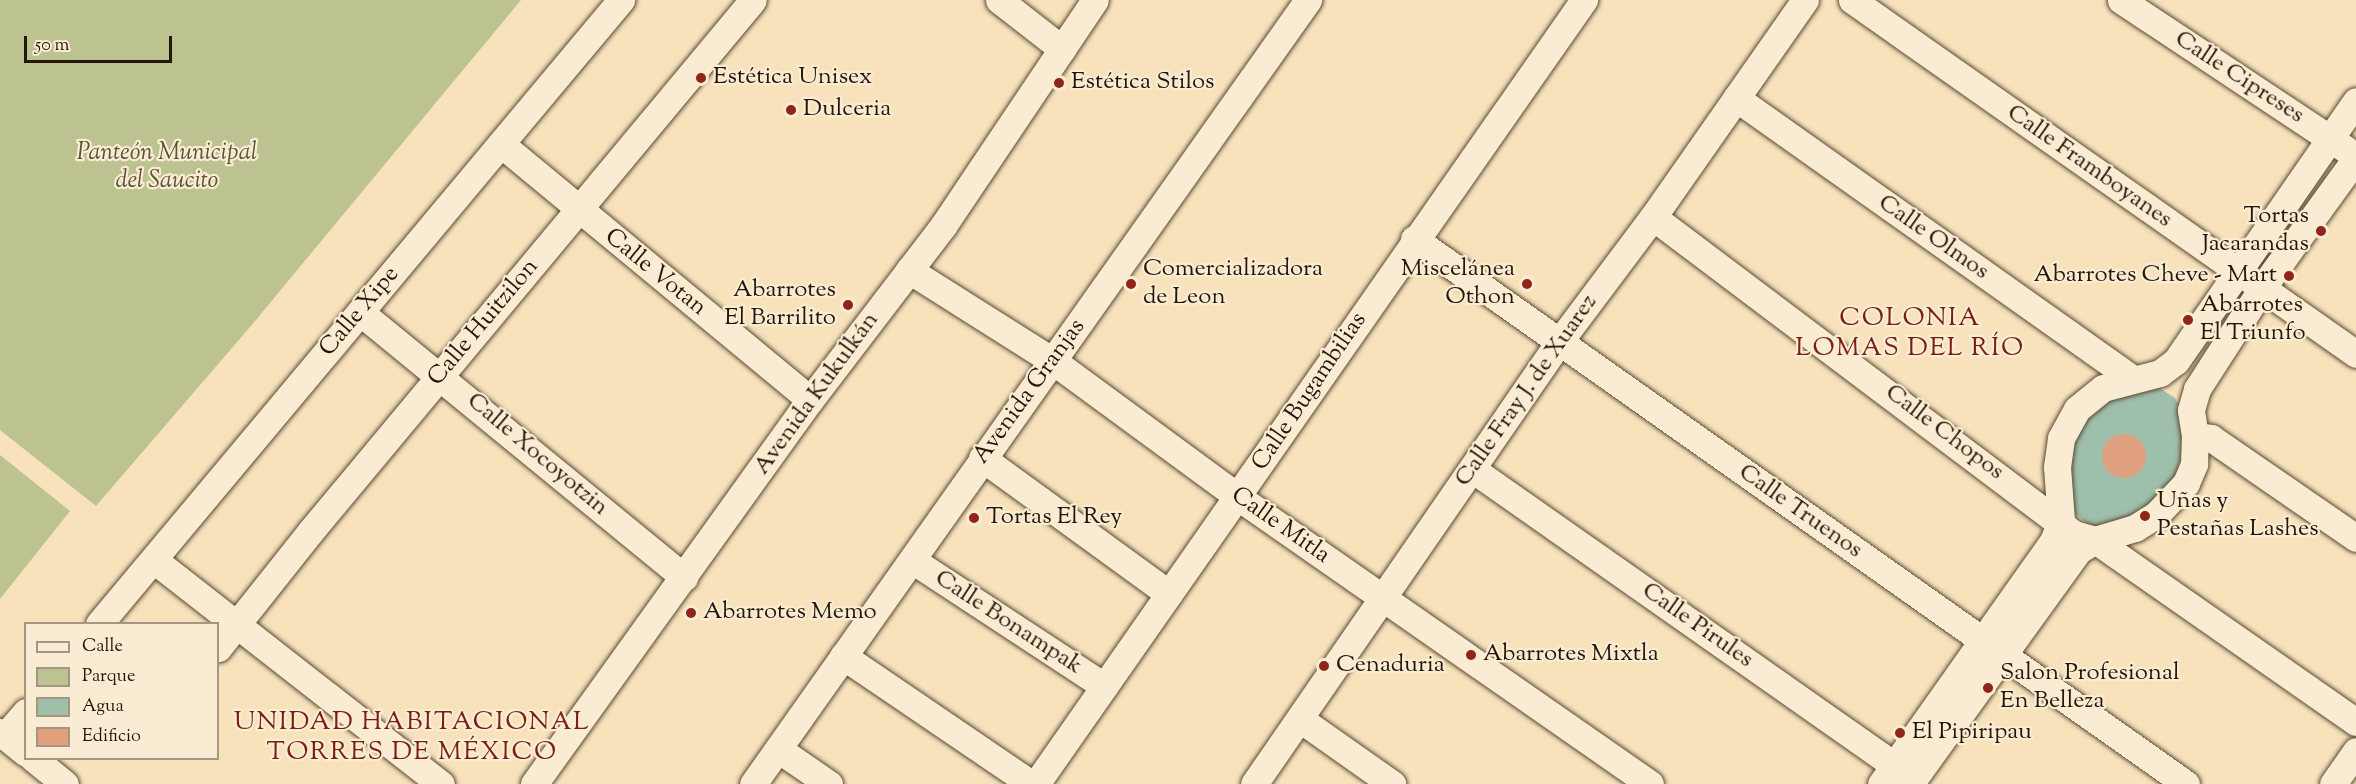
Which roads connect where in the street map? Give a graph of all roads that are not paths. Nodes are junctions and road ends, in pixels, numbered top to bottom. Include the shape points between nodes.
1 (621, 0) edge
2 (753, 0) edge
3 (999, 0) edge
4 (1095, 0) edge
5 (1308, 0) edge
6 (1584, 0) edge
7 (1805, 0) edge
8 (1852, 0) edge
9 (2121, 0) edge
10 (1062, 49) junction
11 (1736, 98) junction
12 (2356, 100) edge
13 (2331, 139) junction
14 (501, 144) junction
15 (2356, 157) edge
16 (579, 210) junction
17 (1653, 217) junction
18 (1414, 239) junction
19 (909, 270) junction
20 (2237, 273) junction
21 (2262, 288) junction
22 (360, 312) junction
23 (1559, 342) junction
24 (2356, 354) edge
25 (1053, 361) junction
26 (2160, 373) junction
27 (440, 375) junction
28 (2131, 378) junction
29 (810, 400) junction
30 (2193, 423) junction
31 (982, 458) junction
32 (1472, 469) junction
33 (1238, 497) junction
34 (2061, 521) junction
35 (2356, 538) edge
36 (2095, 540) junction
37 (154, 560) junction
38 (912, 560) junction
39 (684, 577) junction
40 (1169, 594) junction
41 (1384, 599) junction
42 (101, 622) edge
43 (236, 625) junction
44 (219, 647) edge
45 (1992, 647) junction
46 (843, 656) junction
47 (1104, 686) junction
48 (24, 718) edge
49 (1300, 719) junction
50 (2356, 723) edge
51 (13, 748) edge
52 (778, 749) junction
53 (2356, 751) edge
54 (30, 760) edge
55 (1904, 779) edge
56 (65, 784) edge
57 (441, 784) edge
58 (534, 784) edge
59 (753, 784) edge
60 (829, 784) edge
61 (1031, 784) edge
62 (1036, 784) edge
63 (1254, 784) edge
64 (1392, 784) edge
65 (1650, 784) edge
66 (2186, 784) edge
67 (2333, 784) edge

1 - 14 street, Calle Xipe
2 - 16 street, Calle Huitzilon
3 - 10 street
4 - 10 street, Avenida Kukulkán
5 - 25 street, Avenida Granjas
6 - 18 street, Calle Bugambilias
7 - 11 street, Calle Fray J. de Xuarez
8 - 20 street, Calle Framboyanes
9 - 13 street, Calle Cipreses
10 - 19 street, Avenida Kukulkán
11 - 17 street, Calle Fray J. de Xuarez
11 - 28 street, Calle Olmos
12 - 13 street
13 - 15 street, Calle Cipreses
13 - 20 street
14 - 16 street, Calle Votan
14 - 22 street, Calle Xipe
15 - 21 street
16 - 27 street, Calle Huitzilon
16 - 29 street, Calle Votan
17 - 23 street, Calle Fray J. de Xuarez
17 - 34 street, Calle Chopos
18 - 23 street, Calle Truenos
18 - 33 street, Calle Bugambilias
19 - 25 street, Calle Mitla
19 - 29 street, Avenida Kukulkán
20 - 21 street, Calle Framboyanes
20 - 26 street via 2176,361
21 - 24 street, Calle Framboyanes
21 - 30 street via 2197,389
22 - 27 street, Calle Xocoyotzin
22 - 37 street, Calle Xipe
23 - 32 street, Calle Fray J. de Xuarez
23 - 45 street, Calle Truenos
25 - 31 street, Avenida Granjas
25 - 33 street, Calle Mitla
26 - 28 street
26 - 30 street via 2178,385
27 - 39 street, Calle Xocoyotzin
27 - 43 street, Calle Huitzilon
28 - 34 street via 2103,388 2077,409 2061,438 2057,467
29 - 39 street, Avenida Kukulkán
30 - 35 street
30 - 36 street via 2194,464 2173,499 2135,528
31 - 38 street, Avenida Granjas
31 - 40 street
32 - 41 street, Calle Fray J. de Xuarez
32 - 55 street, Calle Pirules
33 - 40 street, Calle Bugambilias
33 - 41 street, Calle Mitla
34 - 36 street via 2074,534
34 - 45 street
36 - 45 street via 2079,550
36 - 50 street
37 - 42 street, Calle Xipe
37 - 43 street
38 - 46 street, Avenida Granjas
38 - 47 street, Calle Bonampak
39 - 58 street, Avenida Kukulkán
40 - 47 street, Calle Bugambilias
41 - 49 street, Calle Fray J. de Xuarez
41 - 65 street, Calle Mitla
43 - 44 street, Calle Huitzilon
43 - 57 street
45 - 55 street
45 - 66 street, Calle Truenos
46 - 52 street, Avenida Granjas
46 - 61 street
47 - 62 street, Calle Bugambilias
48 - 51 street
49 - 63 street, Calle Fray J. de Xuarez
49 - 64 street
52 - 59 street, Avenida Granjas
52 - 60 street
53 - 67 street
54 - 56 street

